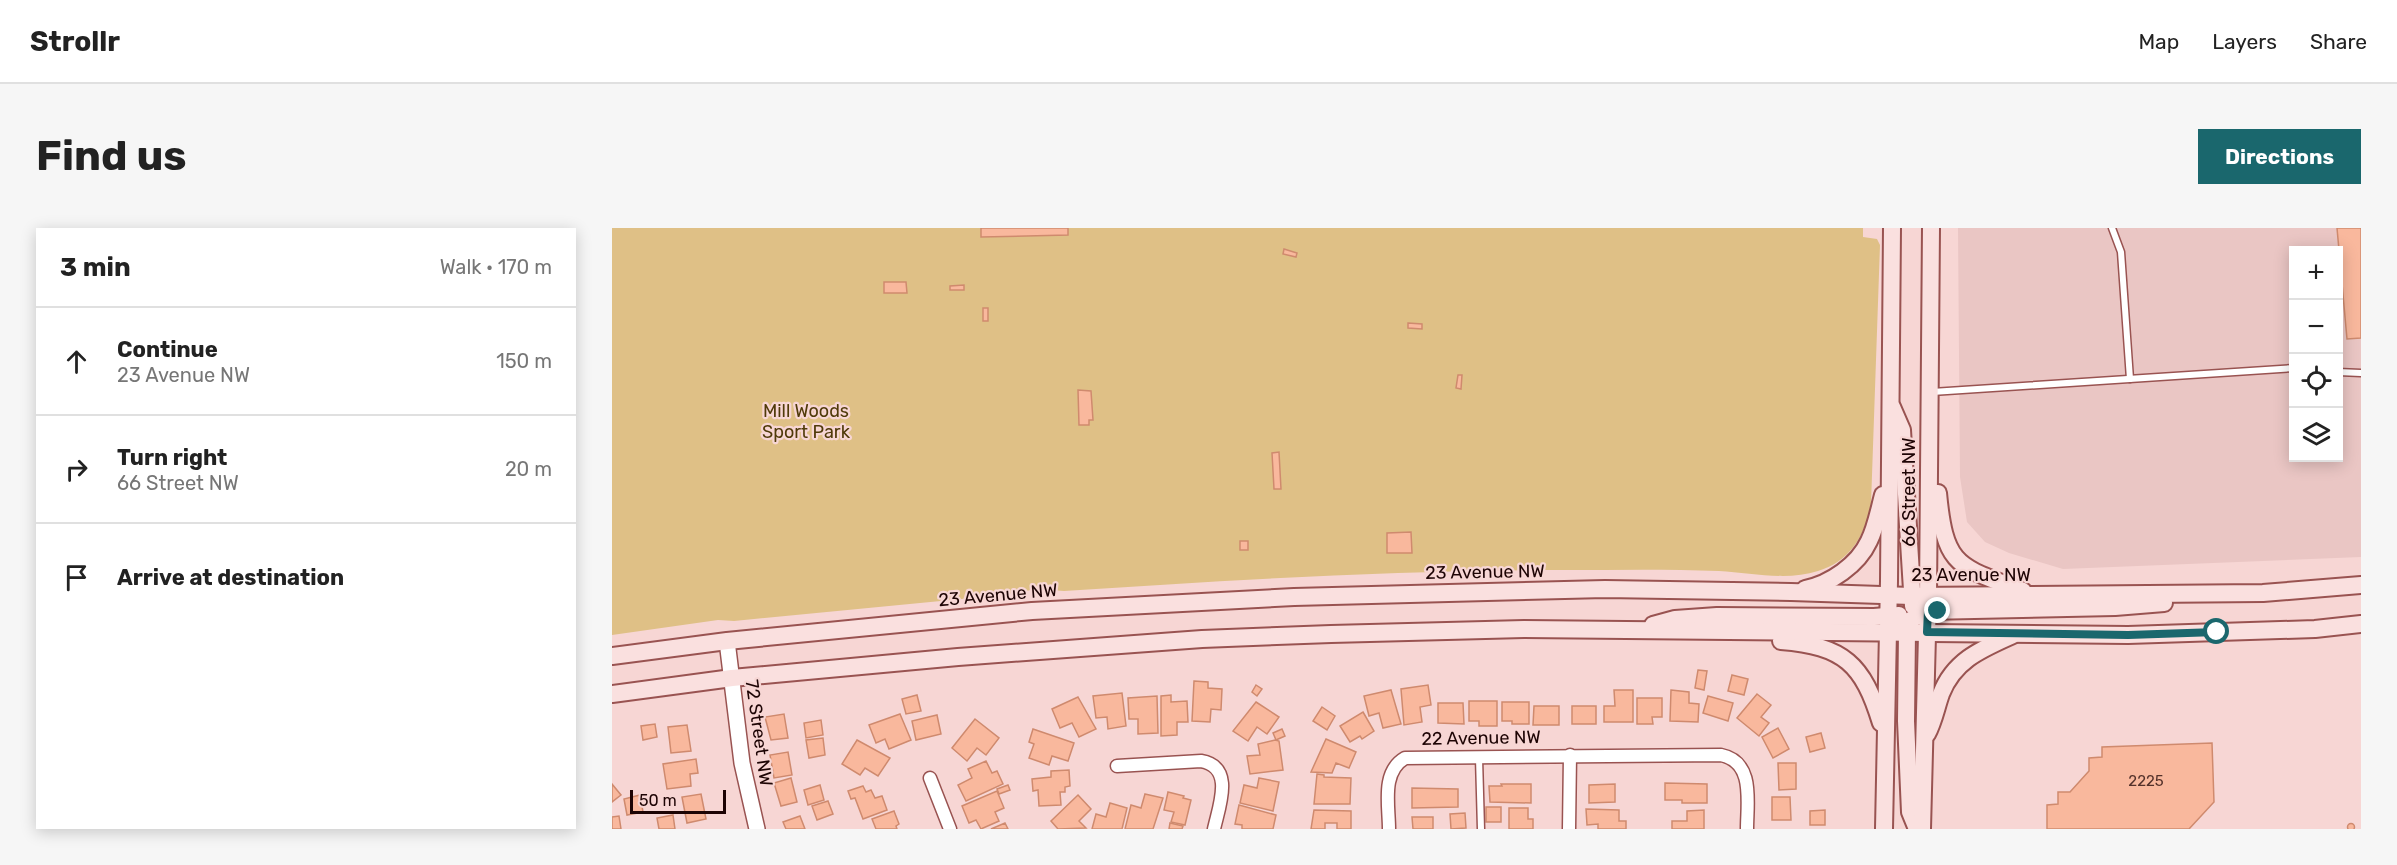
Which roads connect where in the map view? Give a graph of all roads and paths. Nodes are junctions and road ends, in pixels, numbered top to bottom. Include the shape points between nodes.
1 (1892, 228) edge
2 (1931, 228) edge
3 (2112, 228) edge
4 (2289, 368) edge
5 (2343, 372) edge
6 (2361, 373) edge
7 (2130, 379) junction
8 (1929, 392) junction
9 (1889, 400) junction
10 (1929, 449) junction
11 (1888, 477) junction
12 (2361, 585) edge
13 (1791, 592) junction
14 (2263, 593) junction
15 (2032, 594) junction
16 (1888, 595) junction
17 (1909, 615) junction
18 (2361, 624) edge
19 (1635, 630) junction
20 (1734, 631) junction
21 (1927, 632) junction
22 (2018, 633) junction
23 (727, 641) junction
24 (612, 656) edge
25 (732, 678) junction
26 (612, 694) edge
27 (1885, 735) junction
28 (1923, 740) junction
29 (1569, 755) junction
30 (1478, 756) junction
31 (1117, 765) dead end
32 (930, 778) dead end
33 (757, 829) edge
34 (950, 829) edge
35 (1214, 829) edge
36 (1389, 829) edge
37 (1481, 829) edge
38 (1569, 829) edge
39 (1747, 829) edge
40 (1884, 829) edge
41 (1919, 829) edge

1 - 9 main road, 66 Street NW
2 - 8 main road, 66 Street NW
3 - 7 lane via 2121,252
4 - 7 lane
5 - 6 lane
7 - 8 lane
8 - 10 main road, 66 Street NW
9 - 11 main road, 66 Street NW
9 - 17 main road via 1902,430
10 - 15 main road via 1941,521 1957,561 1975,573
10 - 17 main road, 66 Street NW
11 - 13 main road via 1864,551 1840,574
11 - 16 main road, 66 Street NW
12 - 14 main road, 23 Avenue NW
13 - 16 main road, 23 Avenue NW
13 - 23 main road, 23 Avenue NW via 1582,590 1223,600 1032,611
14 - 15 main road, 23 Avenue NW
14 - 17 main road via 2115,607
15 - 17 main road, 23 Avenue NW
16 - 17 main road, 66 Street NW
17 - 19 main road via 1676,618
17 - 20 main road, 23 Avenue NW
17 - 21 main road, 66 Street NW
17 - 27 main road, 66 Street NW
17 - 41 main road via 1906,722 1910,812
18 - 22 main road via 2128,635
19 - 20 main road, 23 Avenue NW
19 - 25 main road, 23 Avenue NW via 1524,629 1202,639
20 - 27 main road via 1821,647 1844,658 1872,695
21 - 22 main road
21 - 28 main road, 66 Street NW
22 - 28 main road via 1955,668
23 - 24 main road, 23 Avenue NW
23 - 25 street, 72 Street NW
25 - 26 main road, 23 Avenue NW
25 - 33 street, 72 Street NW via 742,762
27 - 40 main road, 66 Street NW
28 - 41 main road, 66 Street NW
29 - 30 street, 22 Avenue NW
29 - 38 street
29 - 39 street, 22 Avenue NW via 1730,757 1740,764 1747,785
30 - 36 street, 22 Avenue NW via 1413,757 1396,764 1389,776
30 - 37 lane
31 - 35 street via 1212,765 1222,777 1223,786
32 - 34 street

